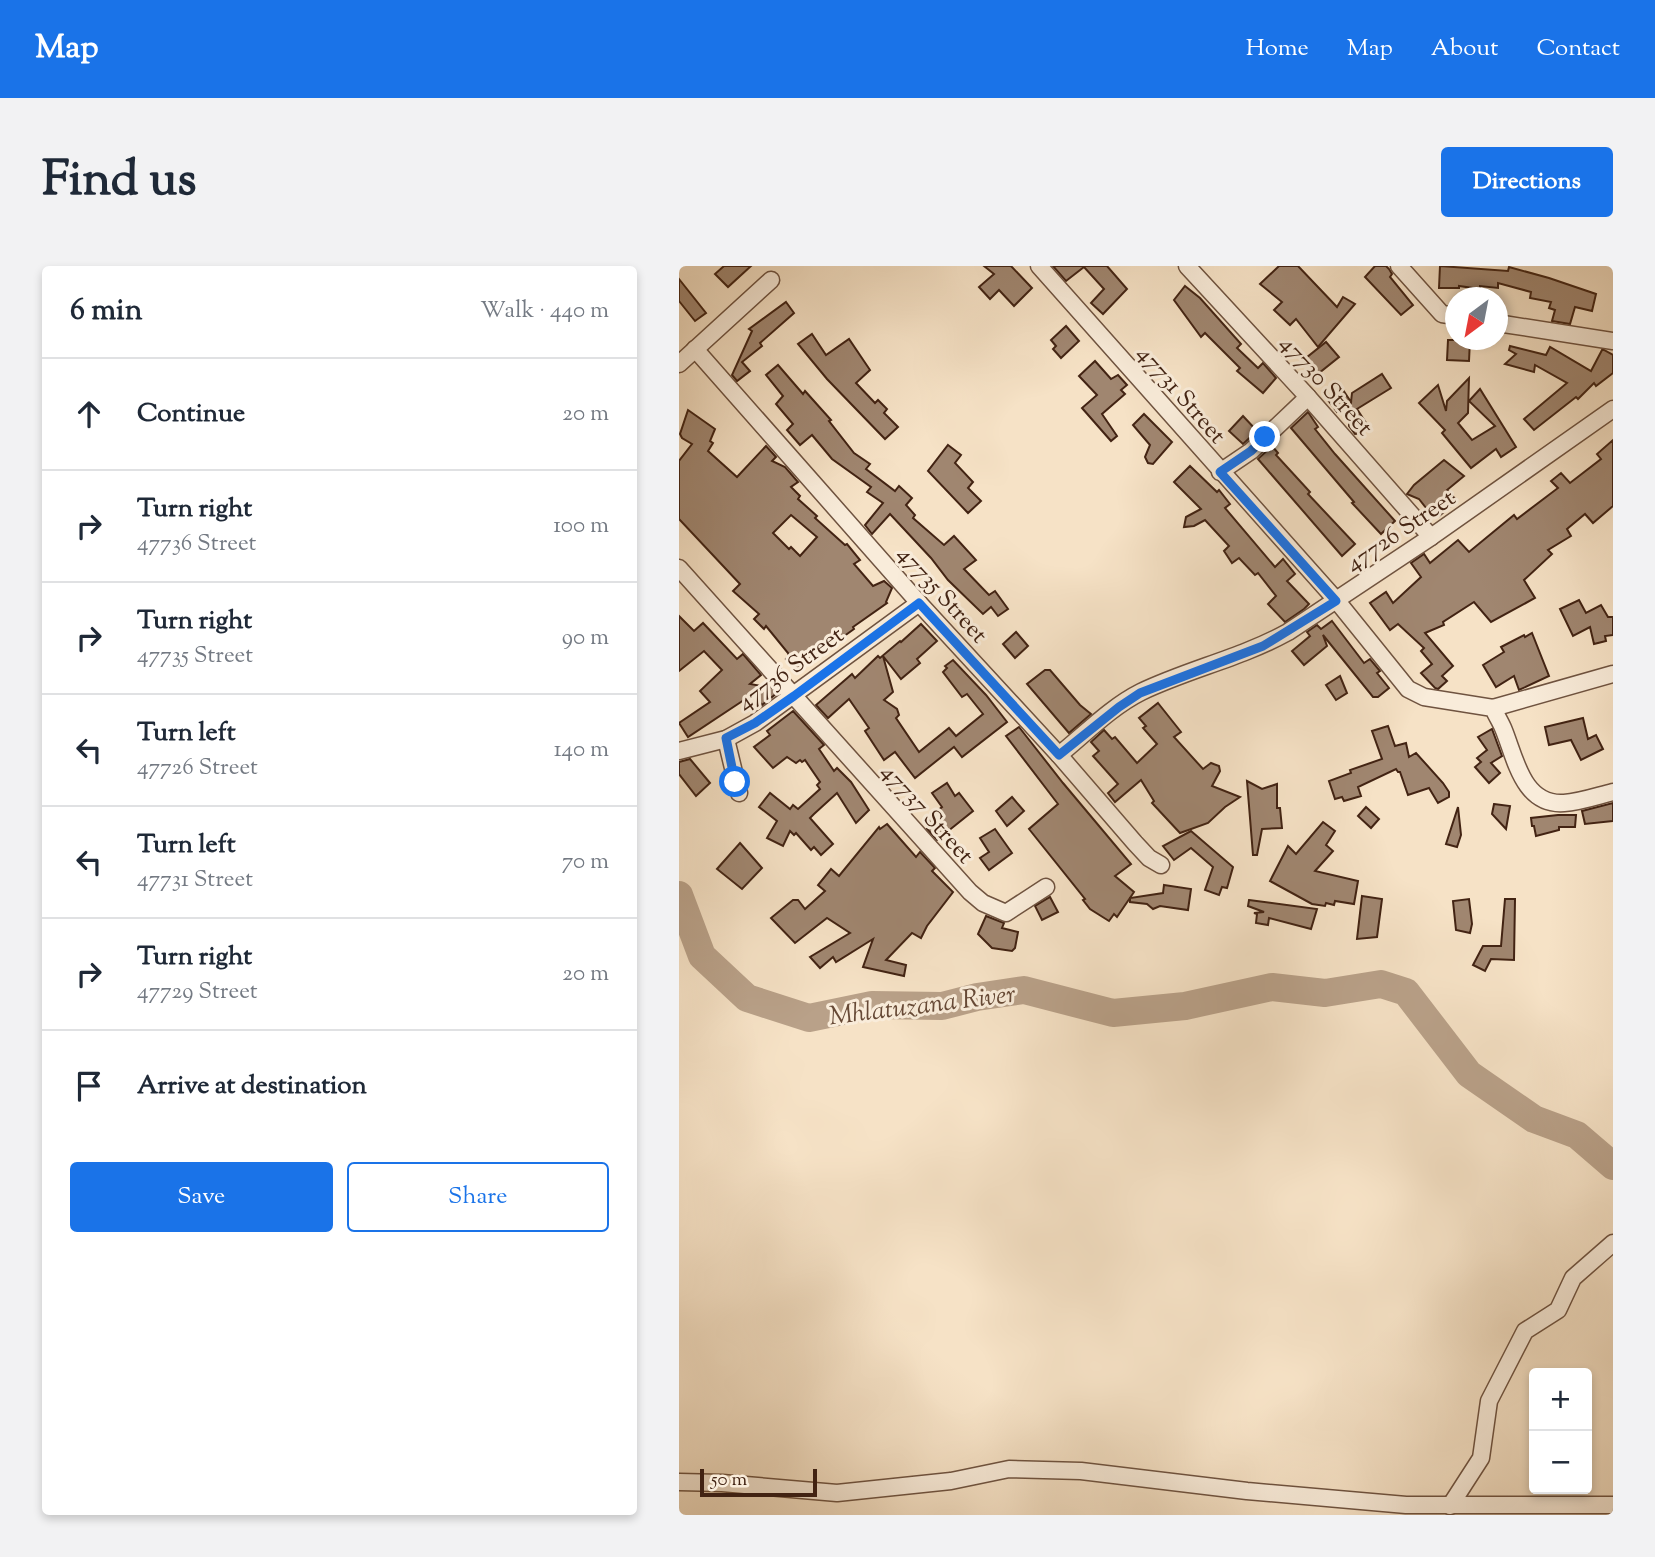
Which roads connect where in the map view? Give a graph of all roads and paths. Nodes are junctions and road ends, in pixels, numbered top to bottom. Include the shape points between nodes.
1 (1039, 266) edge
2 (1187, 266) edge
3 (1399, 266) edge
4 (771, 280) dead end
5 (1445, 314) edge
6 (1508, 325) edge
7 (1613, 341) edge
8 (695, 349) junction
9 (679, 364) edge
10 (1308, 397) junction
11 (1613, 409) edge
12 (1220, 472) junction
13 (1431, 537) junction
14 (679, 568) edge
15 (1336, 601) junction
16 (919, 603) junction
17 (1613, 674) edge
18 (794, 696) junction
19 (1493, 708) junction
20 (726, 738) junction
21 (679, 751) edge
22 (1059, 755) junction
23 (1613, 792) edge
24 (739, 793) dead end
25 (1161, 865) dead end
26 (1046, 887) dead end
27 (1613, 1243) edge
28 (679, 1482) edge
29 (1613, 1505) edge
30 (1450, 1506) junction

1 - 12 street, 47731 Street
2 - 10 street, 47730 Street
3 - 5 street
4 - 8 street
6 - 7 street
8 - 9 street
8 - 16 street, 47735 Street
10 - 12 street via 1251,451
10 - 13 street, 47730 Street
11 - 13 street, 47726 Street
12 - 15 street, 47731 Street
13 - 15 street, 47726 Street
14 - 18 street
15 - 19 street, 47731 Street via 1408,689 1424,697
15 - 22 street, 47726 Street via 1263,646 1140,693
16 - 18 street, 47736 Street
16 - 22 street, 47735 Street
17 - 19 street
18 - 20 street, 47736 Street
18 - 26 street, 47737 Street via 983,904 1006,914
19 - 23 street via 1515,766 1533,791 1563,803
20 - 21 street, 47736 Street
20 - 24 street
22 - 25 street, 47735 Street via 1135,843
27 - 30 street via 1573,1278 1558,1310 1525,1331 1489,1401 1481,1458
28 - 30 street via 837,1493 951,1481 1009,1469 1081,1471 1247,1491
29 - 30 street

